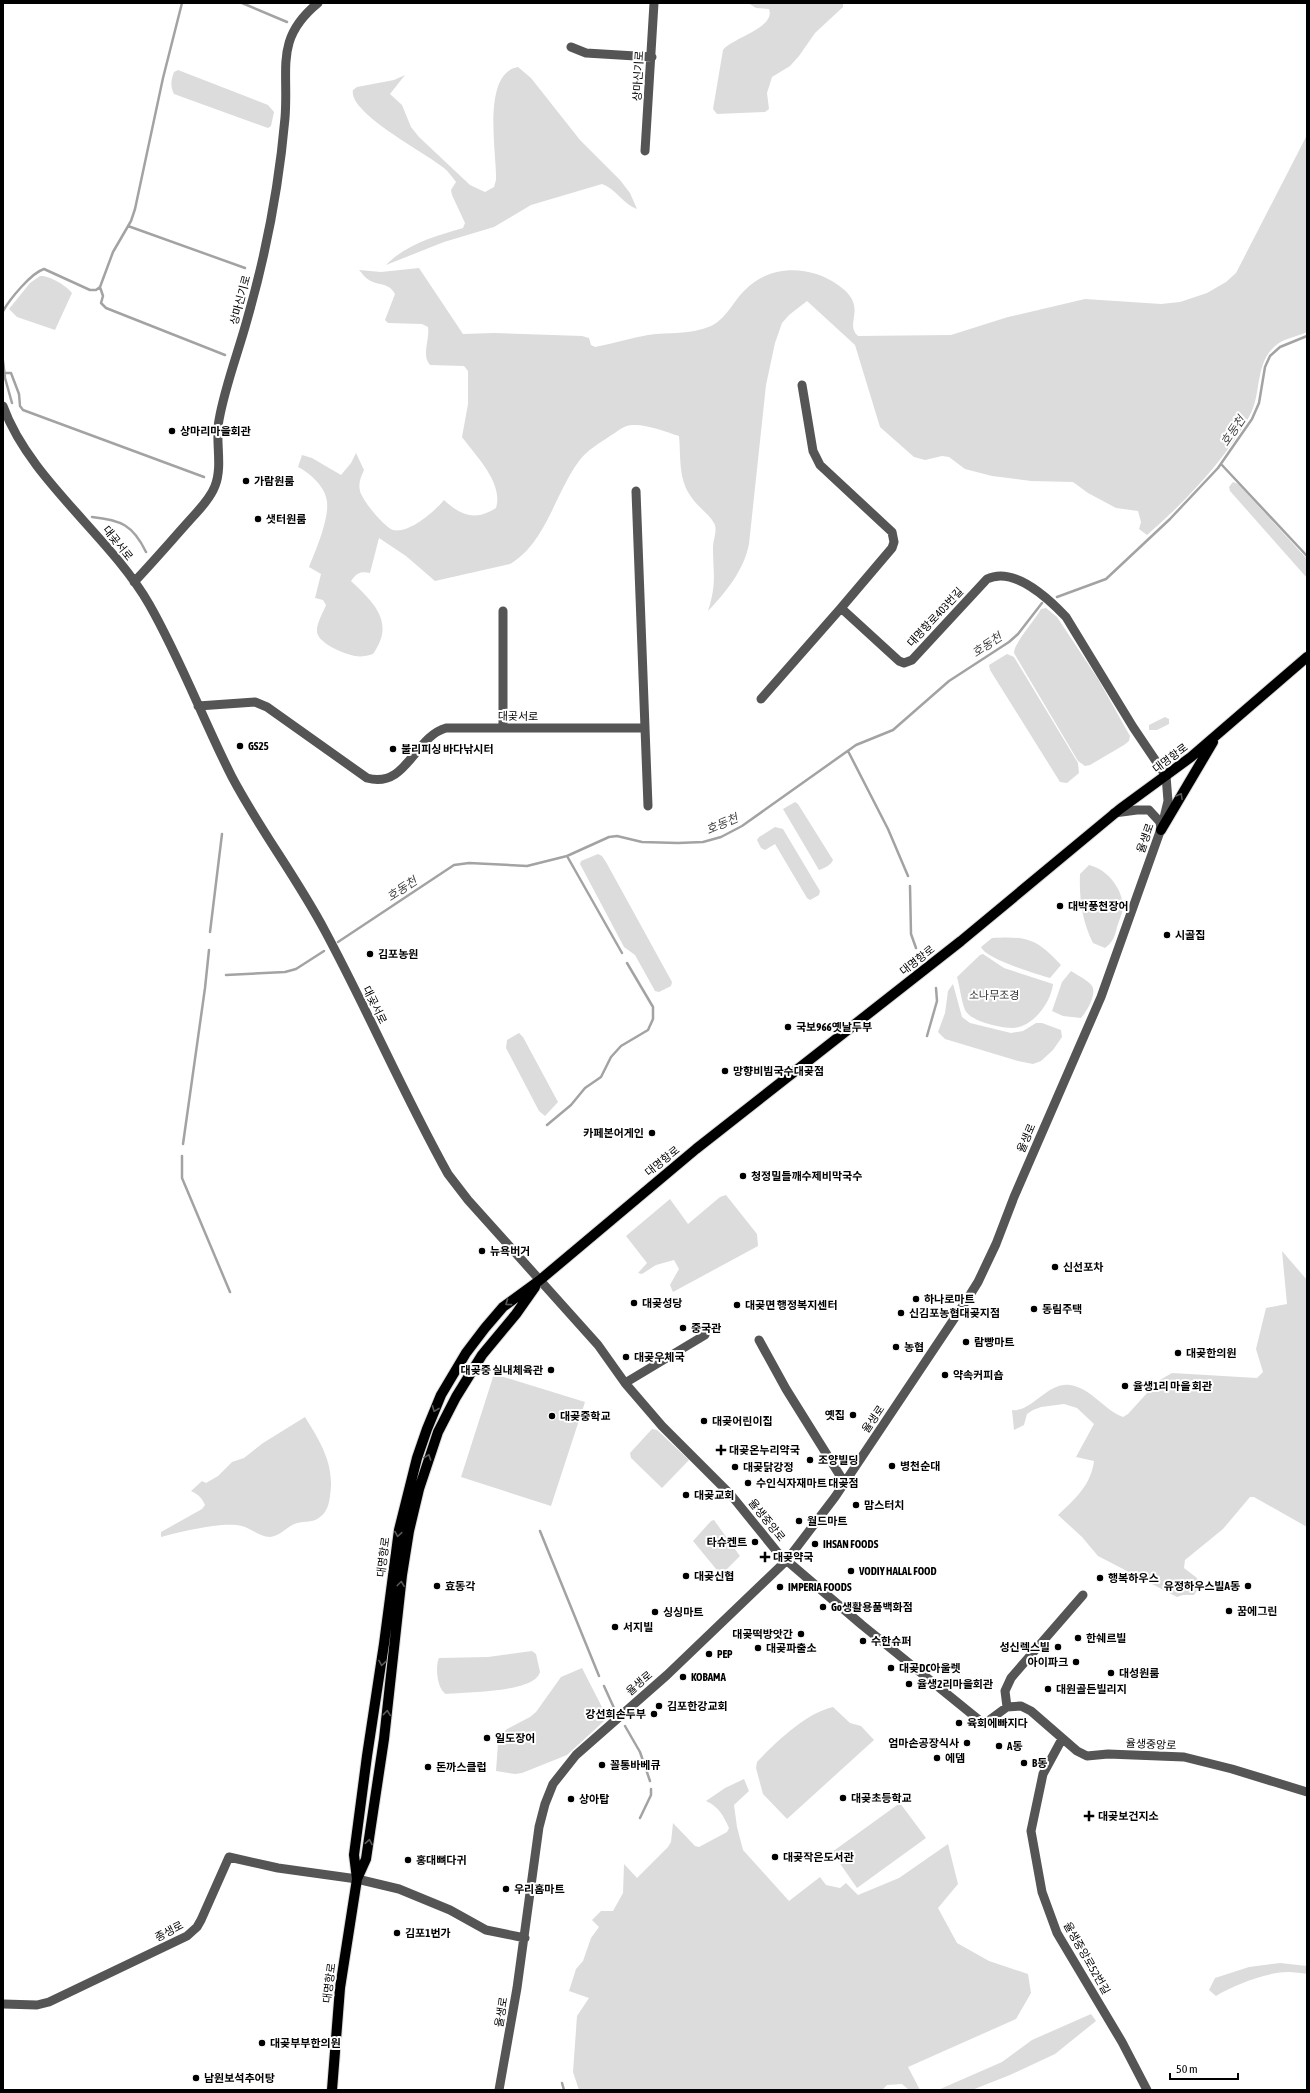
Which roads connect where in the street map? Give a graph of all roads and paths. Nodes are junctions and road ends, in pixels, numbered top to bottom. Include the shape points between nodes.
1 (318, 3) edge
2 (654, 3) edge
3 (571, 47) dead end
4 (652, 57) junction
5 (645, 151) dead end
6 (802, 385) dead end
7 (3, 406) edge
8 (636, 491) dead end
9 (134, 582) junction
10 (840, 608) junction
11 (503, 612) dead end
12 (1307, 657) edge
13 (761, 699) dead end
14 (198, 706) junction
15 (504, 728) junction
16 (645, 728) junction
17 (1218, 734) junction
18 (1166, 776) junction
19 (648, 806) dead end
20 (1114, 813) junction
21 (1161, 830) junction
22 (540, 1280) junction
23 (704, 1335) dead end
24 (759, 1340) dead end
25 (625, 1383) junction
26 (844, 1482) junction
27 (787, 1560) junction
28 (1083, 1595) dead end
29 (1007, 1706) junction
30 (1062, 1739) junction
31 (1307, 1792) edge
32 (357, 1879) junction
33 (525, 1938) junction
34 (3, 2004) edge
35 (332, 2090) edge
36 (499, 2090) edge
37 (1147, 2090) edge

1 - 9 street, 상마신기로 via 293,30 286,52 285,117 275,195 266,244 219,420 215,487 199,509
2 - 4 street, 상마신기로
3 - 4 street via 586,53
4 - 5 street, 상마신기로
6 - 10 street via 813,451 820,465 892,532 894,537 892,548
7 - 9 street, 대곶서로 via 24,445 44,473
8 - 16 street
9 - 14 street, 대곶서로 via 162,627
10 - 13 street
10 - 18 street, 대명항로403번길 via 904,663 912,660 988,579 995,575 1003,575 1029,586 1053,603 1066,617
11 - 15 street
12 - 17 main road, 대명항로
14 - 15 street, 대곶서로 via 255,702 267,707 368,778 378,781 389,779 397,773 433,733 439,730 467,727
14 - 22 street, 대곶서로 via 233,778 326,932 448,1174
15 - 16 street, 대곶서로
16 - 19 street
17 - 18 main road, 대명항로
21 -> 17 main road
18 - 20 main road, 대명항로
18 - 21 street, 율생로 via 1168,801
20 - 21 street via 1149,810 1160,822
20 - 22 main road, 대명항로 via 961,941 696,1149
21 - 26 street, 율생로 via 1101,997 978,1282
22 - 25 street, 율생중앙로 via 598,1345
32 -> 22 main road, 대명항로 via 366,1859 376,1795 409,1531 428,1457 438,1432 468,1376
22 -> 32 main road, 대명항로 via 503,1307 466,1353 441,1395 417,1458 399,1530 354,1855
23 - 25 street
24 - 26 street via 786,1389
25 - 27 street, 율생중앙로 via 662,1426 731,1495 778,1553
26 - 27 street, 율생로
27 - 29 street, 율생중앙로 via 984,1724
27 - 33 street, 율생로 via 667,1675 564,1768 553,1784 543,1811
28 - 29 street via 1011,1678 1005,1691
29 - 30 street, 율생중앙로 via 1021,1706 1031,1711
30 - 31 street, 율생중앙로 via 1087,1756 1108,1754 1184,1757
30 - 37 street, 율생중앙로52번길 via 1042,1774 1031,1831 1042,1892 1057,1933 1122,2042
32 - 33 street via 399,1889 423,1898 497,1934
32 - 34 street, 종생로 via 278,1868 229,1857 201,1920 187,1936 49,2002 37,2005
32 - 35 main road, 대명항로 via 340,1988
33 - 36 street, 율생로

